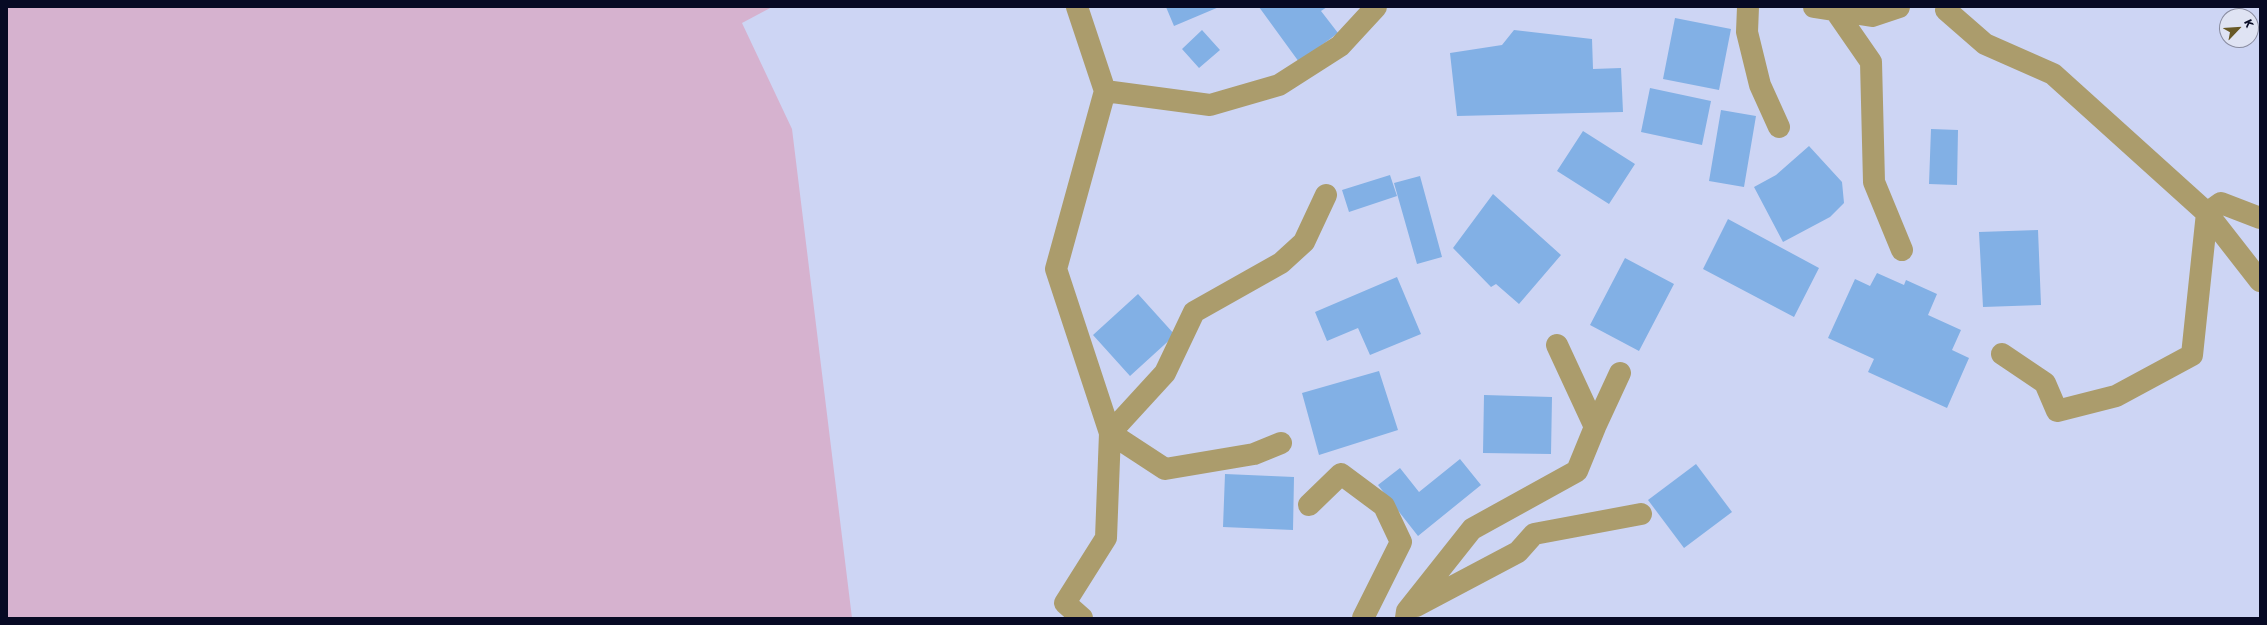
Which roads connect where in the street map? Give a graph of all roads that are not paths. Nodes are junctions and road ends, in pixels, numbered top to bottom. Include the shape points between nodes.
1 (1077, 7) edge
2 (1376, 7) edge
3 (1748, 7) edge
4 (1899, 7) edge
5 (1948, 7) edge
6 (1824, 9) edge
7 (1105, 91) junction
8 (1779, 127) dead end
9 (1326, 195) dead end
10 (2207, 213) junction
11 (2260, 218) edge
12 (1902, 250) dead end
13 (2260, 282) edge
14 (1557, 345) dead end
15 (2002, 354) dead end
16 (1620, 373) dead end
17 (1595, 427) junction
18 (1110, 433) junction
19 (1281, 443) dead end
20 (1309, 504) dead end
21 (1641, 514) dead end
22 (1407, 614) edge
23 (1082, 618) edge
24 (1363, 618) edge

1 - 7 street
2 - 7 street via 1340,46 1279,86 1210,105
3 - 8 street via 1747,32 1760,85
4 - 6 street via 1872,16
5 - 10 street via 1946,10 1985,44 2054,74
6 - 12 street via 1870,62 1874,182
7 - 18 street via 1056,269
9 - 18 street via 1304,242 1281,263 1194,312 1164,373
10 - 11 street via 2221,203
10 - 13 street
10 - 15 street via 2192,355 2116,396 2057,411 2045,383
14 - 17 street
16 - 17 street
17 - 22 street via 1577,471 1472,529
18 - 19 street via 1165,469 1254,454
18 - 23 street via 1106,538 1065,603
20 - 24 street via 1341,474 1384,506 1401,542
21 - 22 street via 1534,534 1518,552

